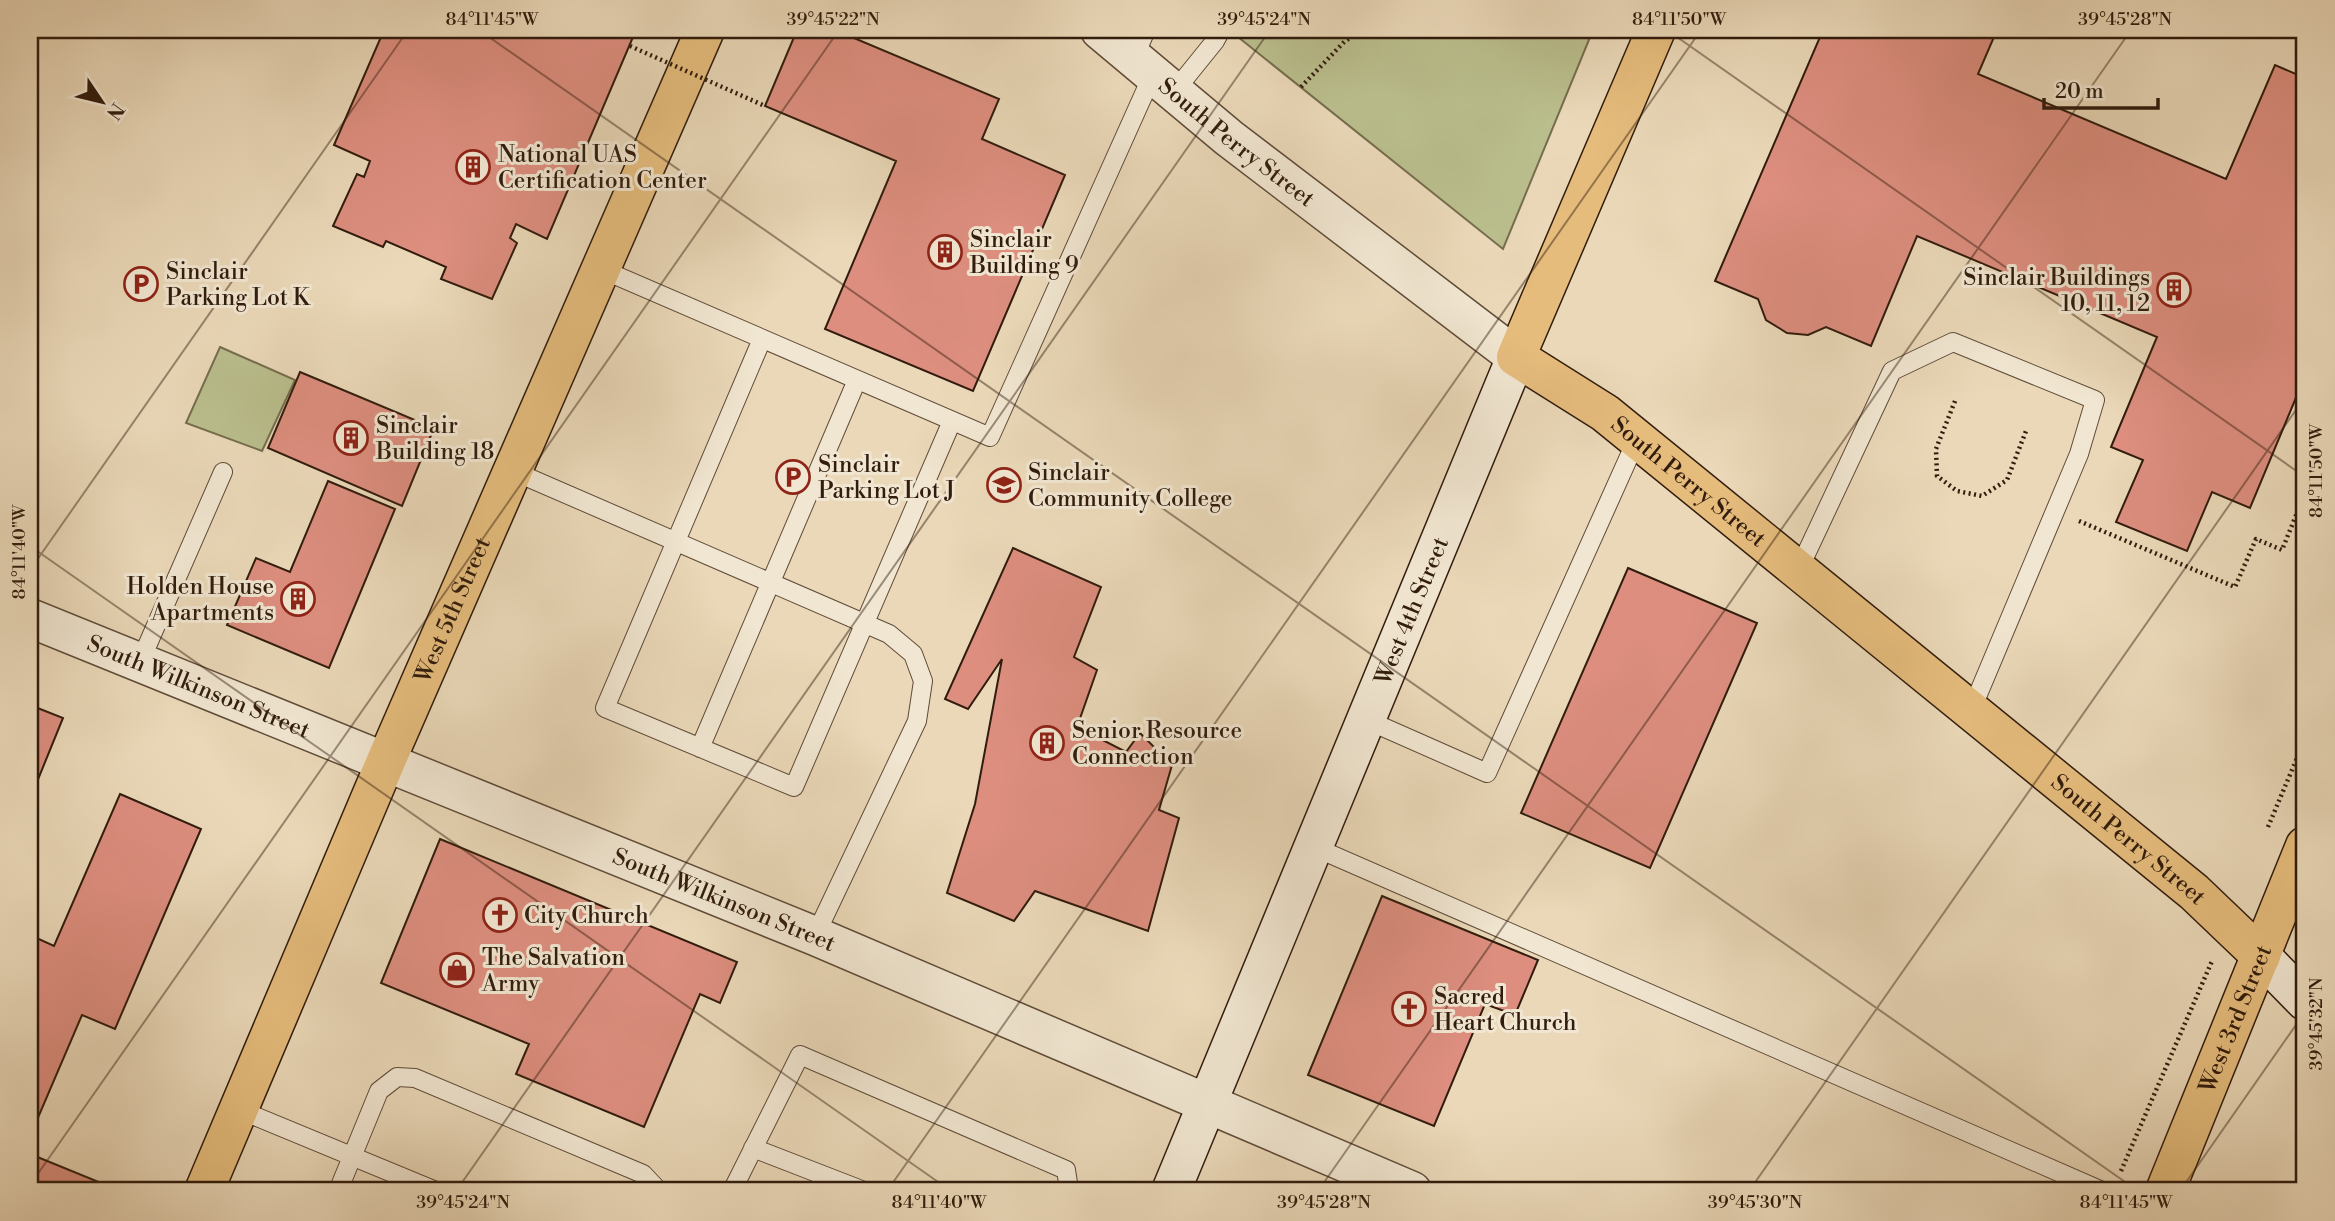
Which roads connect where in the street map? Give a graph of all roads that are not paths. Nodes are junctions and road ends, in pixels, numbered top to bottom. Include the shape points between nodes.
1 (705, 30) edge
2 (1100, 30) edge
3 (1221, 30) edge
4 (1656, 30) edge
5 (1151, 65) edge
6 (601, 269) junction
7 (762, 339) junction
8 (1516, 357) junction
9 (858, 380) junction
10 (952, 421) junction
11 (1637, 439) junction
12 (513, 471) junction
13 (223, 472) dead end
14 (675, 542) junction
15 (1798, 571) junction
16 (770, 583) junction
17 (30, 618) edge
18 (864, 623) junction
19 (141, 662) junction
20 (1971, 711) junction
21 (1367, 720) junction
22 (700, 748) junction
23 (386, 761) junction
24 (2305, 846) edge
25 (1314, 847) junction
26 (815, 936) junction
27 (2261, 956) junction
28 (2305, 1001) edge
29 (1207, 1106) junction
30 (240, 1110) junction
31 (753, 1148) junction
32 (353, 1157) junction
33 (204, 1191) edge
34 (338, 1191) edge
35 (436, 1191) edge
36 (659, 1191) edge
37 (732, 1191) edge
38 (864, 1191) edge
39 (1065, 1191) edge
40 (1171, 1191) edge
41 (1412, 1191) edge
42 (2102, 1191) edge
43 (2165, 1191) edge

1 - 6 main road, West 5th Street
2 - 5 street, South Perry Street
3 - 5 lane via 1215,41
4 - 8 main road, West 4th Street
5 - 8 street, South Perry Street
5 - 10 lane via 990,437
6 - 7 lane
6 - 12 main road, West 5th Street
7 - 9 lane
7 - 14 lane
8 - 11 main road, South Perry Street via 1605,413
8 - 21 street, West 4th Street
9 - 10 lane
9 - 16 lane
10 - 18 lane
11 - 15 main road, South Perry Street
11 - 21 lane via 1488,774
12 - 14 lane
12 - 23 main road, West 5th Street
13 - 19 lane
14 - 16 lane
14 - 22 lane via 605,708
15 - 20 main road, South Perry Street
15 - 20 lane via 1892,371 1953,342 2095,400 2056,512
16 - 18 lane
16 - 22 lane
17 - 19 street, South Wilkinson Street
18 - 22 lane via 794,787
18 - 26 lane via 889,634 913,654 923,681 918,722
19 - 23 street, South Wilkinson Street
20 - 27 main road, South Perry Street via 2194,892
21 - 25 street, West 4th Street
23 - 26 street, South Wilkinson Street
23 - 30 main road, West 5th Street
24 - 27 main road, West 3rd Street
25 - 29 street, West 4th Street
25 - 42 lane
26 - 29 street, South Wilkinson Street
27 - 28 street
27 - 43 main road, West 3rd Street
29 - 40 street, West 4th Street
29 - 41 street, South Wilkinson Street
30 - 32 lane
30 - 33 main road, West 5th Street
31 - 37 lane
31 - 38 lane
31 - 39 lane via 800,1055 1066,1170
32 - 34 lane
32 - 35 lane
32 - 36 lane via 379,1091 397,1077 415,1078 643,1174

